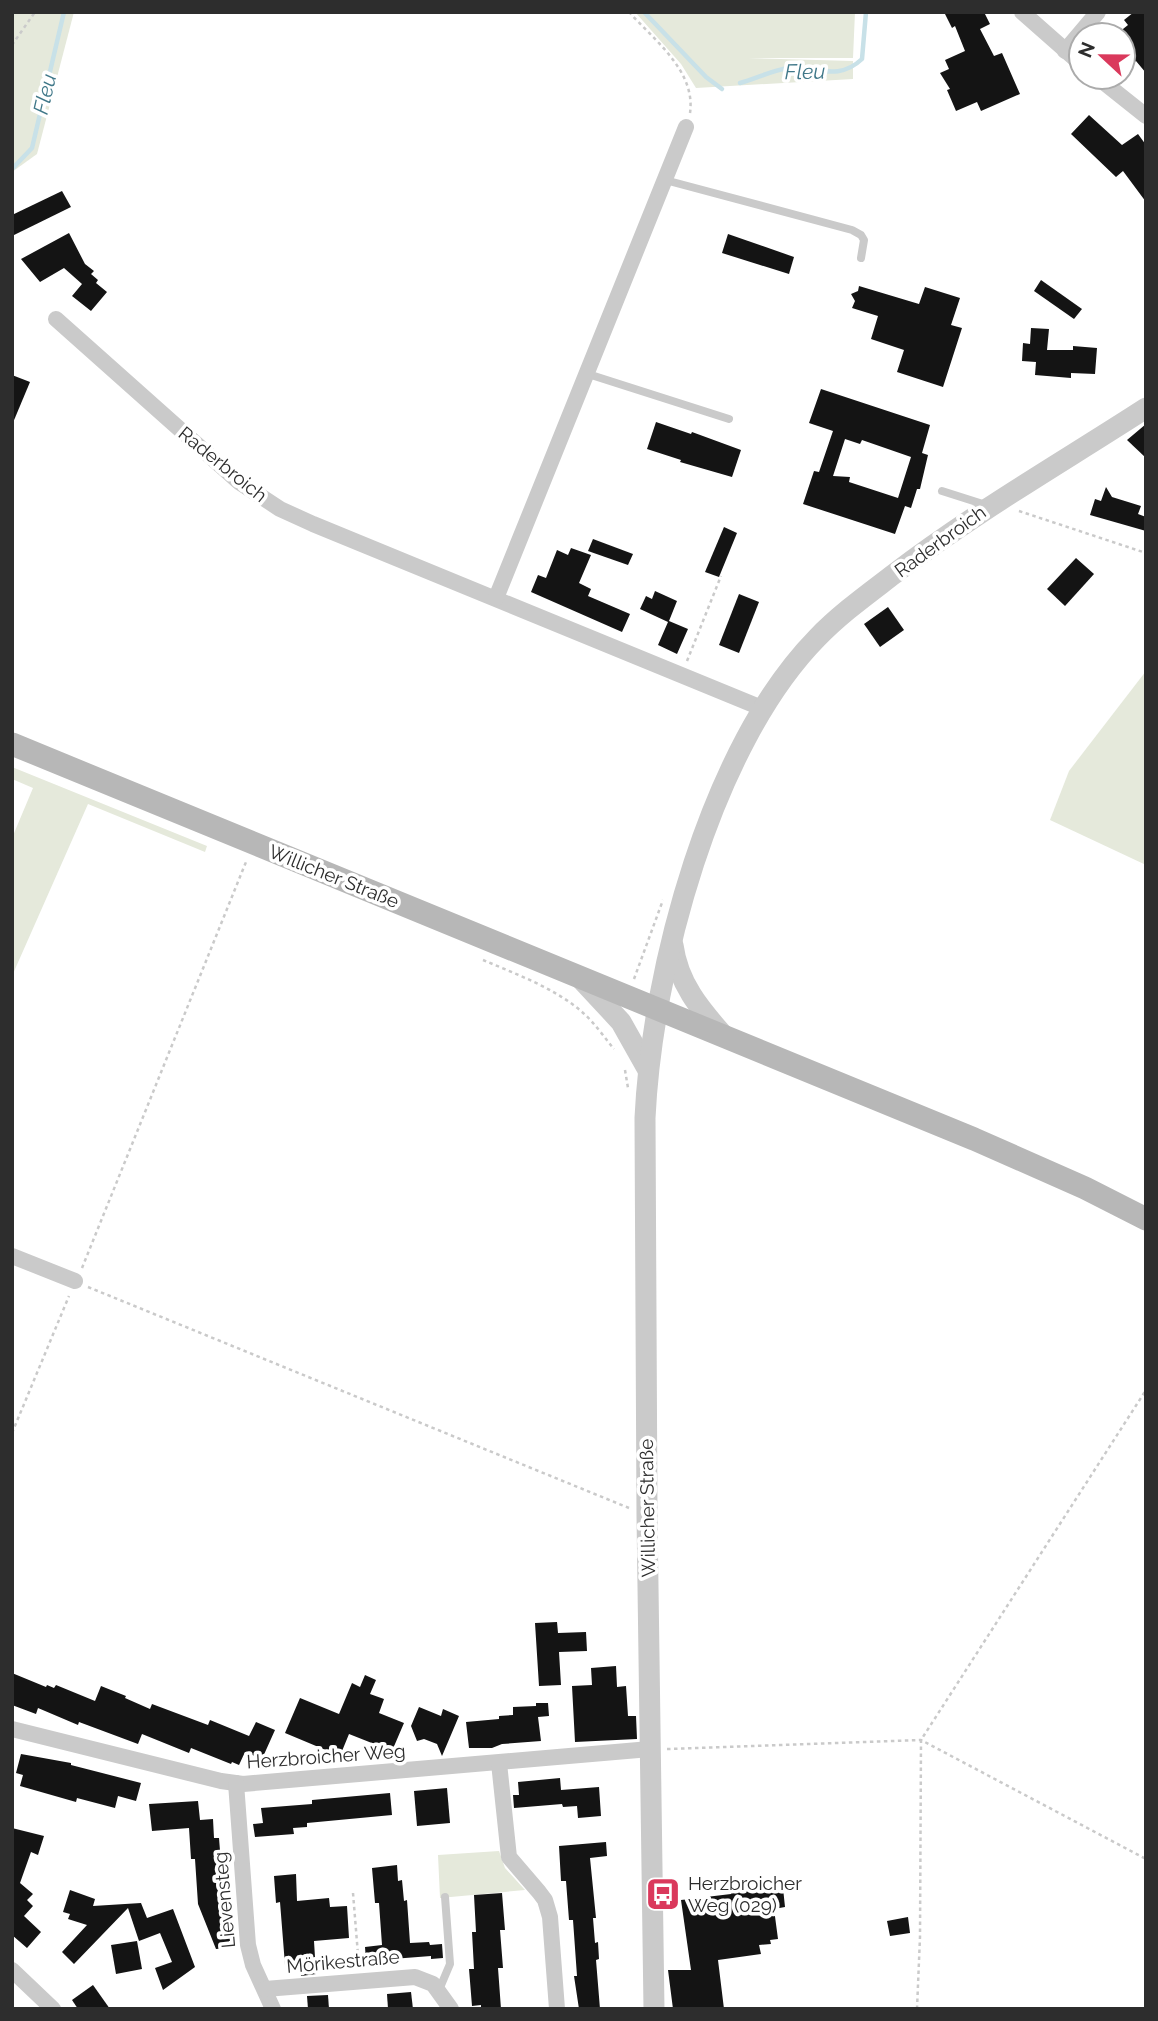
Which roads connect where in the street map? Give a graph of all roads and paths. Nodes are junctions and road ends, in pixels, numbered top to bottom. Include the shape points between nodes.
1 (35, 12) edge
2 (629, 12) edge
3 (1022, 12) edge
4 (1097, 12) edge
5 (12, 45) edge
6 (1065, 51) joint
7 (1115, 91) edge
8 (1146, 116) edge
9 (686, 127) joint
10 (665, 180) junction
11 (861, 258) dead end
12 (56, 319) dead end
13 (587, 374) junction
14 (1146, 408) edge
15 (729, 419) dead end
16 (942, 491) dead end
17 (991, 505) junction
18 (1146, 553) edge
19 (722, 576) dead end
20 (496, 598) junction
21 (682, 674) junction
22 (764, 709) junction
23 (12, 744) edge
24 (254, 843) junction
25 (672, 943) junction
26 (483, 960) dead end
27 (578, 976) junction
28 (657, 1008) junction
29 (724, 1036) junction
30 (619, 1056) dead end
31 (623, 1063) dead end
32 (648, 1070) junction
33 (628, 1089) dead end
34 (1146, 1219) edge
35 (12, 1256) edge
36 (75, 1282) junction
37 (1146, 1390) edge
38 (12, 1433) edge
39 (647, 1516) junction
40 (12, 1729) edge
41 (920, 1740) junction
42 (650, 1749) junction
43 (499, 1763) junction
44 (236, 1783) junction
45 (1146, 1859) edge
46 (353, 1893) dead end
47 (445, 1897) dead end
48 (12, 1969) edge
49 (360, 1980) junction
50 (265, 1989) junction
51 (439, 1990) junction
52 (53, 2009) edge
53 (274, 2009) edge
54 (452, 2009) edge
55 (556, 2009) edge
56 (654, 2009) edge
57 (917, 2009) edge

1 - 5 path
2 - 9 path via 682,73 690,99
3 - 6 street
4 - 6 street
7 - 8 street
9 - 10 street
10 - 11 lane via 852,230 864,240
10 - 13 street
12 - 20 street, Raderbroich via 260,497 313,524
13 - 15 lane
13 - 20 street
14 - 17 street, Raderbroich
16 - 17 lane
17 - 18 path
17 - 22 street, Raderbroich via 910,561 832,624 792,667
19 - 21 path
20 - 21 street, Raderbroich
21 - 22 street, Raderbroich
22 - 25 street, Raderbroich via 710,821
23 - 24 main road, Willicher Straße
24 - 27 main road, Willicher Straße
24 - 36 path
25 - 28 street, Raderbroich
25 - 29 street via 685,986
26 - 30 path via 572,1004
27 - 28 main road, Willicher Straße
27 - 32 street via 621,1022
28 - 29 main road, Willicher Straße
28 - 32 street, Willicher Straße
29 - 34 main road, Willicher Straße via 1030,1163
31 - 33 path
32 - 39 street, Willicher Straße via 644,1167
35 - 36 street
36 - 38 path
36 - 39 path
37 - 41 path
39 - 42 street, Willicher Straße
40 - 44 street, Herzbroicher Weg
41 - 42 path
41 - 45 path
41 - 57 path
42 - 43 street, Herzbroicher Weg
42 - 56 street, Willicher Straße
43 - 44 street, Herzbroicher Weg
43 - 55 street via 509,1857 545,1900 550,1917
44 - 50 street, Lievensteg via 248,1945
46 - 49 path
47 - 51 lane via 450,1964
48 - 52 street
49 - 50 street, Mörikestraße
49 - 51 street, Mörikestraße via 420,1977
50 - 53 street, Lievensteg
51 - 54 street

